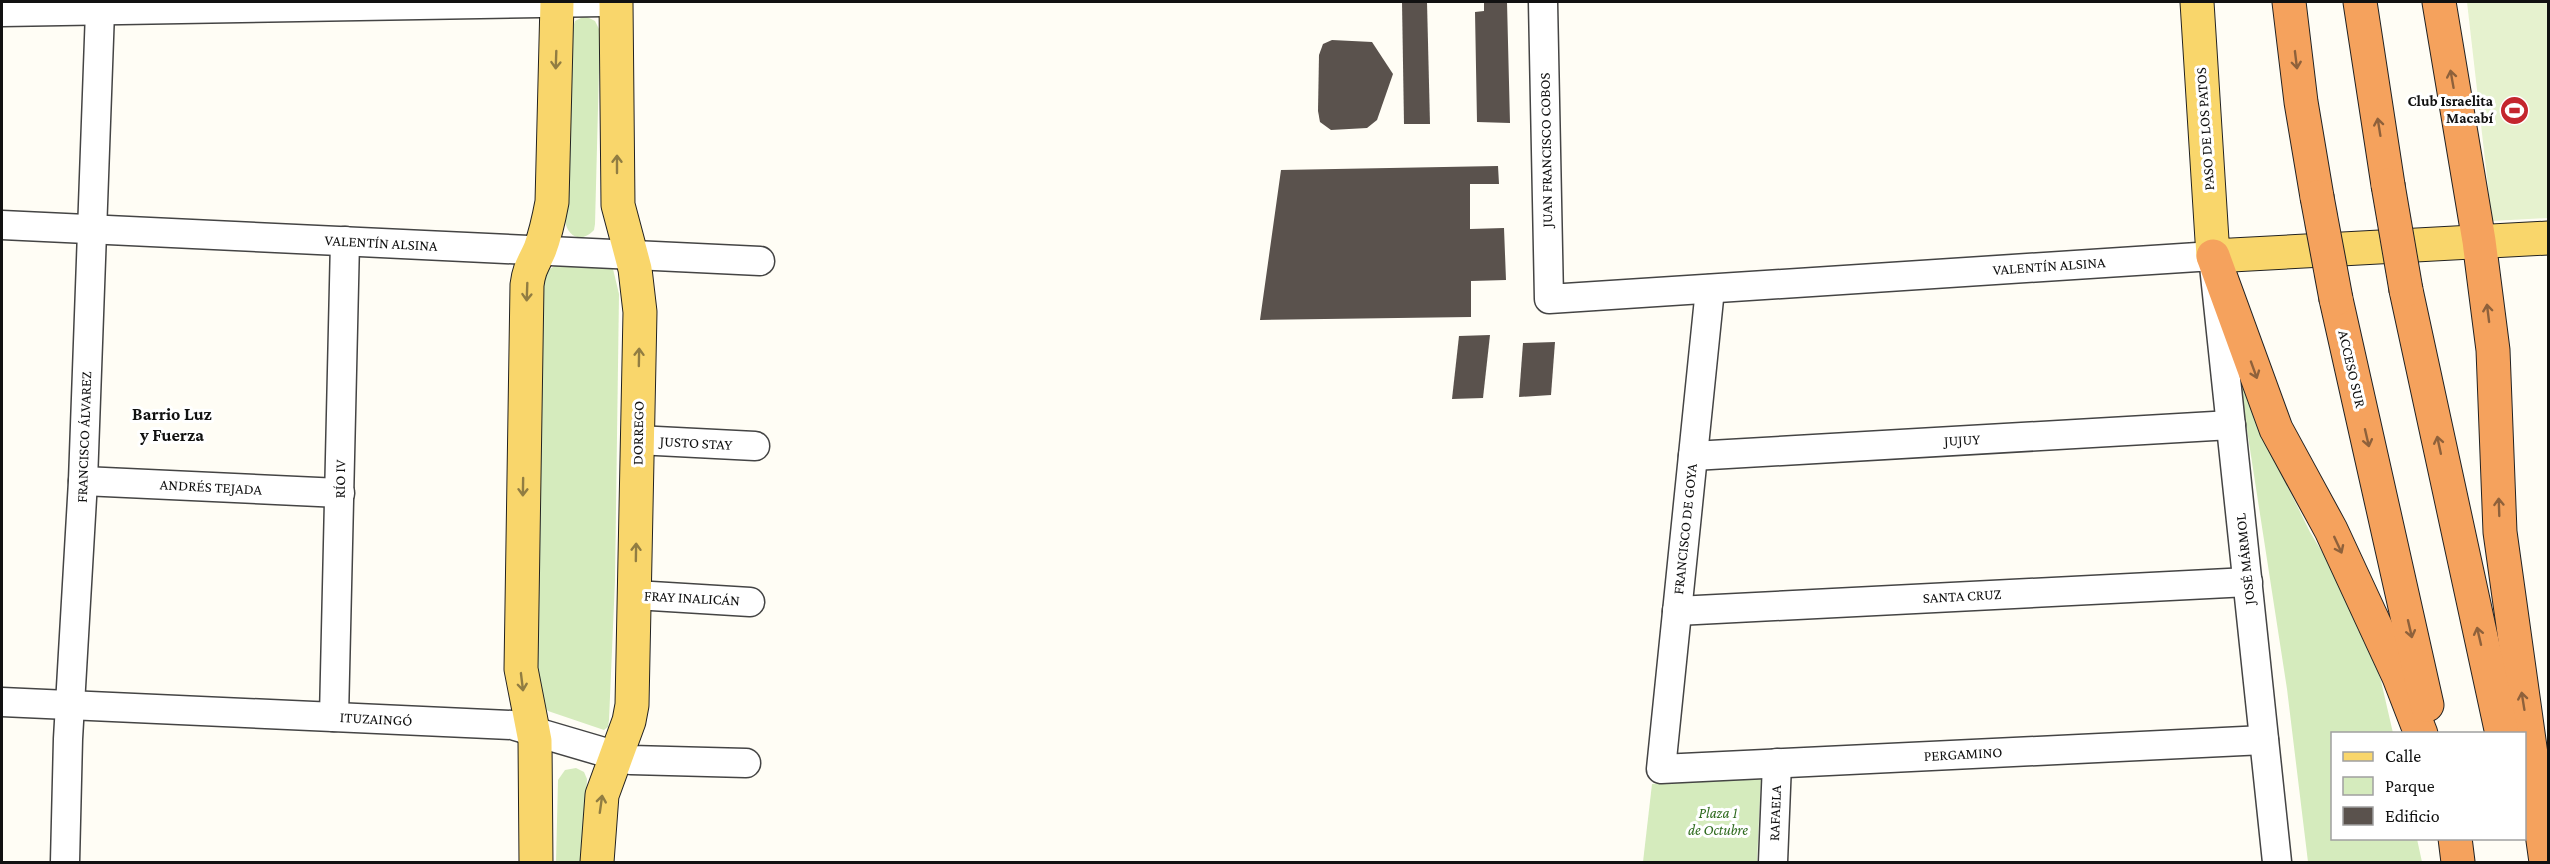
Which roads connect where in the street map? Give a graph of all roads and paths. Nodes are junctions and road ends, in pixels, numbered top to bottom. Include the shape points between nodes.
1 (557, 2) edge
2 (603, 2) edge
3 (616, 2) edge
4 (1543, 2) edge
5 (2197, 2) edge
6 (2289, 2) edge
7 (2360, 2) edge
8 (2439, 2) edge
9 (387, 4) edge
10 (220, 5) edge
11 (61, 7) edge
12 (100, 11) junction
13 (2, 12) edge
14 (2, 225) edge
15 (92, 229) junction
16 (2548, 238) edge
17 (345, 241) junction
18 (2479, 241) junction
19 (539, 252) junction
20 (630, 256) junction
21 (2213, 256) junction
22 (760, 261) dead end
23 (1710, 289) junction
24 (1550, 299) joint
25 (2231, 425) junction
26 (638, 441) junction
27 (754, 446) dead end
28 (1693, 456) junction
29 (83, 481) junction
30 (340, 493) junction
31 (2248, 582) junction
32 (635, 595) junction
33 (750, 602) dead end
34 (1677, 611) junction
35 (2, 702) edge
36 (71, 705) junction
37 (334, 717) junction
38 (534, 730) junction
39 (2420, 732) edge
40 (2433, 732) edge
41 (2502, 732) edge
42 (2264, 740) junction
43 (615, 756) junction
44 (1777, 763) junction
45 (746, 764) dead end
46 (1661, 769) joint
47 (2526, 839) edge
48 (2455, 840) edge
49 (65, 862) edge
50 (536, 862) edge
51 (597, 862) edge
52 (1773, 862) edge
53 (2277, 862) edge
54 (2458, 862) edge
55 (2532, 862) edge
56 (2546, 862) edge

1 - 2 street
1 - 9 street
1 -> 19 main road via 552,202
20 -> 3 main road, DORREGO via 618,205
4 - 24 street, JUAN FRANCISCO COBOS
5 - 21 main road, PASO DE LOS PATOS
6 -> 40 highway, ACCESO SUR, bridge via 2301,102 2336,299
41 -> 7 highway, bridge via 2406,290
18 -> 8 highway
9 - 10 street
10 - 12 street
11 - 12 street
11 - 13 street
12 - 15 street, FRANCISCO ÁLVAREZ
14 - 15 street, VALENTÍN ALSINA
15 - 17 street, VALENTÍN ALSINA
15 - 29 street, FRANCISCO ÁLVAREZ
16 - 18 main road, VALENTÍN ALSINA
17 - 19 street, VALENTÍN ALSINA
17 - 30 street, RÍO IV
18 - 21 main road, VALENTÍN ALSINA
56 -> 18 highway via 2500,532 2493,350
19 - 20 street, VALENTÍN ALSINA
19 -> 38 main road via 530,265 526,285 521,669
20 - 22 street, VALENTÍN ALSINA
26 -> 20 main road, DORREGO via 640,312
21 - 23 street, VALENTÍN ALSINA
21 - 25 street, JOSÉ MÁRMOL
21 -> 39 highway via 2276,429 2331,530
23 - 24 street, VALENTÍN ALSINA
23 - 28 street, FRANCISCO DE GOYA
25 - 28 street, JUJUY
25 - 31 street, JOSÉ MÁRMOL
26 - 27 street, JUSTO STAY
32 -> 26 main road, DORREGO
28 - 34 street, FRANCISCO DE GOYA
29 - 30 street, ANDRÉS TEJADA
29 - 36 street, FRANCISCO ÁLVAREZ
30 - 37 street, RÍO IV
31 - 34 street, SANTA CRUZ
31 - 42 street, JOSÉ MÁRMOL
32 - 33 street, FRAY INALICÁN
32 - 43 main road, DORREGO via 632,705
34 - 46 street, FRANCISCO DE GOYA
35 - 36 street, ITUZAINGÓ
36 - 37 street, ITUZAINGÓ
36 - 49 street, FRANCISCO ÁLVAREZ
37 - 38 street, ITUZAINGÓ via 512,725
38 - 43 street, ITUZAINGÓ
38 - 50 main road
42 - 44 street, PERGAMINO
42 - 53 street, JOSÉ MÁRMOL
43 - 45 street, ITUZAINGÓ via 640,761
51 -> 43 main road, DORREGO via 602,795
44 - 46 street, PERGAMINO
44 - 52 street, RAFAELA
47 - 55 highway
48 - 54 highway

